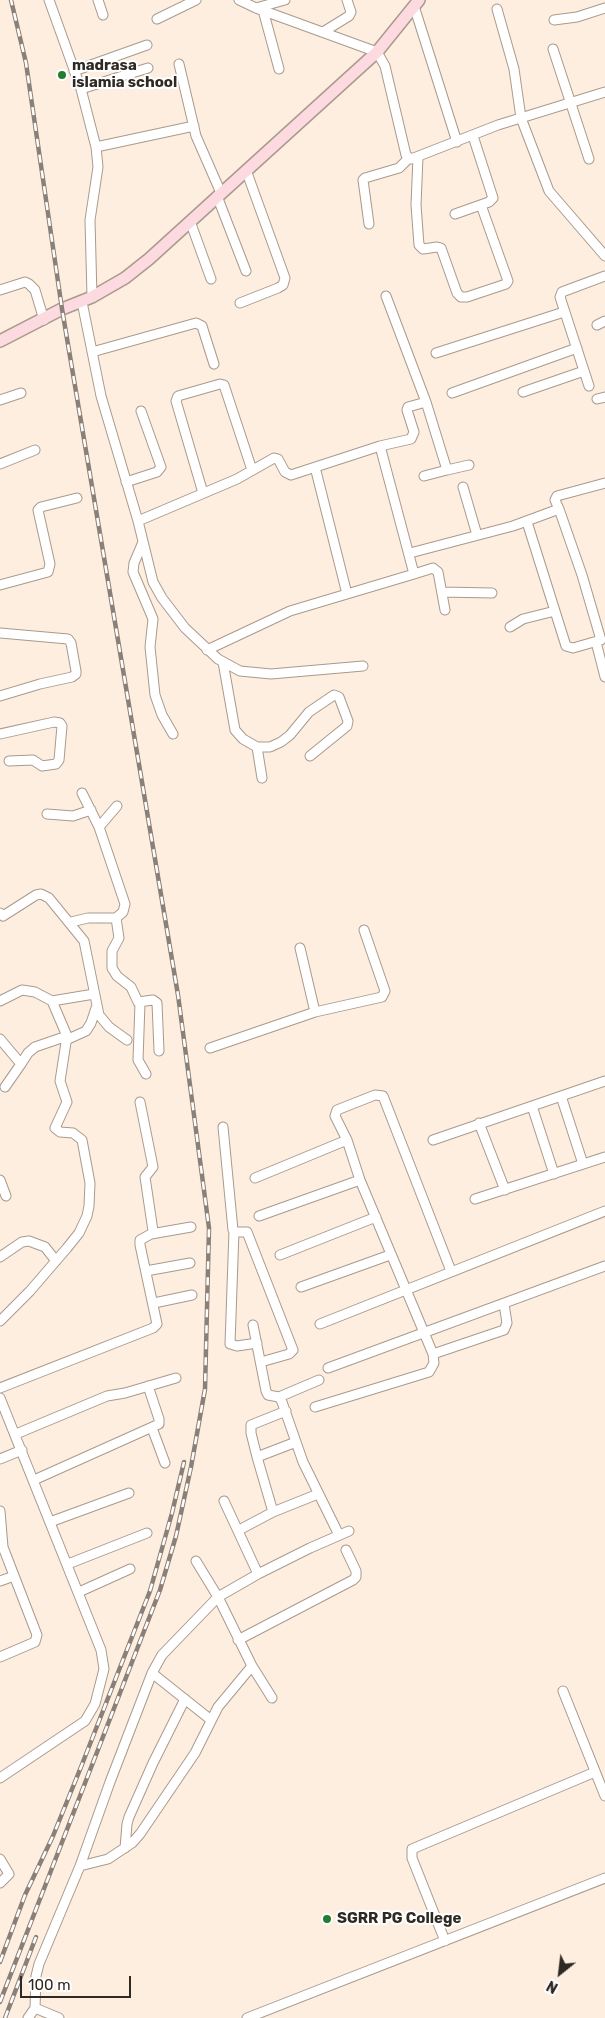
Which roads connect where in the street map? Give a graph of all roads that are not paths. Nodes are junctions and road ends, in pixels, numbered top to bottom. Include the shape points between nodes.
1 (49, 0) edge
2 (98, 0) edge
3 (196, 0) edge
4 (239, 0) edge
5 (285, 0) edge
6 (347, 0) edge
7 (417, 3) edge
8 (605, 8) edge
9 (259, 9) junction
10 (497, 9) dead end
11 (104, 15) dead end
12 (157, 19) dead end
13 (554, 20) dead end
14 (323, 32) junction
15 (147, 45) dead end
16 (553, 50) dead end
17 (377, 52) junction
18 (180, 64) dead end
19 (148, 68) dead end
20 (279, 69) dead end
21 (74, 71) junction
22 (81, 89) junction
23 (605, 92) edge
24 (571, 103) junction
25 (521, 118) junction
26 (194, 126) junction
27 (473, 136) junction
28 (457, 142) junction
29 (96, 148) junction
30 (414, 158) junction
31 (589, 159) dead end
32 (246, 170) junction
33 (219, 195) junction
34 (481, 205) junction
35 (455, 214) dead end
36 (190, 221) junction
37 (369, 224) dead end
38 (605, 256) edge
39 (246, 271) dead end
40 (605, 276) edge
41 (211, 279) dead end
42 (0, 290) edge
43 (386, 296) dead end
44 (87, 299) junction
45 (240, 303) dead end
46 (564, 312) junction
47 (44, 320) junction
48 (0, 341) edge
49 (576, 348) junction
50 (92, 352) junction
51 (436, 353) dead end
52 (214, 364) dead end
53 (584, 371) junction
54 (589, 386) dead end
55 (523, 392) dead end
56 (21, 393) dead end
57 (452, 393) dead end
58 (0, 400) edge
59 (426, 402) junction
60 (141, 411) dead end
61 (380, 446) junction
62 (35, 450) dead end
63 (0, 464) edge
64 (469, 465) dead end
65 (315, 467) junction
66 (252, 470) junction
67 (448, 470) junction
68 (424, 476) dead end
69 (126, 482) junction
70 (605, 482) edge
71 (463, 487) dead end
72 (203, 493) junction
73 (77, 498) dead end
74 (559, 510) junction
75 (138, 521) junction
76 (527, 522) junction
77 (477, 535) junction
78 (143, 542) junction
79 (410, 553) junction
80 (414, 574) junction
81 (0, 585) edge
82 (442, 592) junction
83 (347, 594) junction
84 (492, 594) dead end
85 (445, 610) dead end
86 (555, 611) junction
87 (510, 627) dead end
88 (0, 633) edge
89 (601, 640) edge
90 (207, 650) junction
91 (223, 662) junction
92 (363, 666) dead end
93 (605, 677) edge
94 (0, 696) edge
95 (0, 734) edge
96 (172, 734) dead end
97 (257, 747) junction
98 (310, 756) dead end
99 (9, 761) dead end
100 (262, 778) dead end
101 (82, 793) dead end
102 (117, 806) dead end
103 (90, 810) junction
104 (47, 814) dead end
105 (99, 827) junction
106 (1, 916) edge
107 (116, 918) junction
108 (71, 922) junction
109 (364, 930) dead end
110 (300, 948) dead end
111 (94, 994) junction
112 (0, 1001) edge
113 (52, 1001) junction
114 (140, 1003) junction
115 (97, 1008) junction
116 (315, 1012) junction
117 (67, 1038) junction
118 (0, 1039) edge
119 (127, 1040) dead end
120 (210, 1048) dead end
121 (159, 1051) dead end
122 (21, 1064) junction
123 (146, 1074) dead end
124 (605, 1081) edge
125 (5, 1087) dead end
126 (561, 1096) junction
127 (140, 1102) dead end
128 (532, 1106) junction
129 (479, 1123) junction
130 (223, 1127) dead end
131 (347, 1140) junction
132 (433, 1140) dead end
133 (605, 1157) edge
134 (583, 1164) junction
135 (554, 1174) junction
136 (255, 1178) dead end
137 (0, 1180) edge
138 (360, 1180) junction
139 (505, 1190) junction
140 (6, 1196) dead end
141 (475, 1199) dead end
142 (605, 1211) edge
143 (259, 1216) dead end
144 (376, 1217) junction
145 (191, 1227) dead end
146 (234, 1232) junction
147 (151, 1234) junction
148 (280, 1255) dead end
149 (390, 1255) junction
150 (0, 1257) edge
151 (56, 1261) junction
152 (190, 1263) dead end
153 (605, 1266) edge
154 (146, 1271) junction
155 (451, 1271) junction
156 (301, 1287) dead end
157 (407, 1291) junction
158 (192, 1295) dead end
159 (154, 1303) junction
160 (504, 1304) junction
161 (1, 1319) edge
162 (320, 1324) dead end
163 (253, 1325) dead end
164 (425, 1333) junction
165 (257, 1343) junction
166 (433, 1354) junction
167 (261, 1362) junction
168 (328, 1368) dead end
169 (176, 1378) dead end
170 (319, 1380) dead end
171 (148, 1386) junction
172 (0, 1388) edge
173 (0, 1398) edge
174 (278, 1398) junction
175 (315, 1408) dead end
176 (286, 1411) junction
177 (152, 1428) junction
178 (16, 1434) junction
179 (296, 1442) junction
180 (22, 1450) junction
181 (257, 1457) junction
182 (0, 1459) edge
183 (165, 1463) dead end
184 (34, 1480) junction
185 (129, 1493) dead end
186 (318, 1494) junction
187 (224, 1501) dead end
188 (0, 1511) edge
189 (273, 1512) junction
190 (50, 1522) junction
191 (239, 1530) junction
192 (349, 1531) dead end
193 (147, 1533) dead end
194 (339, 1535) junction
195 (346, 1550) dead end
196 (196, 1561) dead end
197 (68, 1564) junction
198 (130, 1569) dead end
199 (258, 1574) junction
200 (14, 1576) junction
201 (0, 1582) edge
202 (79, 1592) junction
203 (218, 1597) junction
204 (238, 1640) junction
205 (0, 1658) edge
206 (252, 1666) junction
207 (152, 1673) junction
208 (563, 1691) dead end
209 (272, 1698) dead end
210 (184, 1699) junction
211 (211, 1720) junction
212 (595, 1772) junction
213 (0, 1778) edge
214 (605, 1796) edge
215 (125, 1848) junction
216 (0, 1859) edge
217 (80, 1866) junction
218 (605, 1878) edge
219 (0, 1883) edge
220 (445, 1941) junction
221 (32, 2012) edge
222 (59, 2018) edge
223 (247, 2018) edge

1 - 21 street
2 - 11 street
3 - 12 street
4 - 9 street
5 - 9 street
6 - 14 street via 349,16
7 - 17 main road
7 - 28 street
8 - 13 street
9 - 14 street
9 - 20 street
10 - 25 street via 514,69
14 - 17 street
15 - 21 street
16 - 24 street
17 - 30 street via 388,74 406,155
17 - 32 main road
18 - 26 street
19 - 22 street
21 - 22 street
22 - 29 street
23 - 24 street
24 - 25 street
24 - 31 street
25 - 27 street
25 - 38 street via 552,196
26 - 29 street
26 - 33 street
27 - 28 street
27 - 34 street via 493,195 492,200
28 - 30 street
29 - 44 street via 98,167 90,220
30 - 34 street via 419,245 423,249 440,248 461,297 508,281
30 - 37 street via 399,168 363,180
32 - 33 main road
32 - 45 street via 285,278 278,288
33 - 36 main road
33 - 39 street
34 - 35 street
36 - 41 street
36 - 44 main road via 137,269
40 - 46 street via 562,292
42 - 47 street via 25,282 29,284 35,290
43 - 59 street
44 - 47 main road
44 - 50 street
46 - 49 street
46 - 51 street
47 - 48 main road
49 - 53 street
49 - 57 street
50 - 52 street via 196,322 202,326
50 - 69 street
53 - 54 street
53 - 55 street
56 - 58 street
59 - 61 street via 408,407 414,432 411,439
59 - 67 street
60 - 69 street via 161,467 157,472
61 - 65 street
61 - 79 street
62 - 63 street
64 - 67 street
65 - 66 street via 288,475 276,458
65 - 83 street
66 - 72 street
66 - 72 street via 224,385 178,396 176,401
67 - 68 street
69 - 75 street
70 - 74 street via 557,496 555,500
71 - 77 street
72 - 75 street
73 - 81 street via 38,510 50,564 48,572
74 - 76 street
74 - 89 street
75 - 78 street
76 - 77 street
76 - 86 street
77 - 79 street
78 - 90 street via 157,591 185,628
78 - 96 street via 134,563 134,572 153,619 150,647 155,695
79 - 80 street
80 - 82 street via 436,569
80 - 83 street
82 - 84 street
82 - 85 street
83 - 90 street via 281,615
86 - 87 street via 523,619
86 - 89 street via 567,648
88 - 94 street via 68,639 76,674
89 - 93 street
90 - 91 street
91 - 92 street via 240,670 261,674
91 - 97 street via 234,730
95 - 99 street via 54,722 62,726 56,764 42,766 33,760
97 - 98 street via 281,742 309,712 336,695 348,724
97 - 100 street
101 - 103 street
102 - 105 street
103 - 104 street via 73,816
103 - 105 street
105 - 107 street via 125,904
106 - 108 street via 41,894 49,898
107 - 108 street
107 - 114 street via 119,938 111,955 112,968 131,987
108 - 111 street via 84,941
109 - 116 street via 385,994
110 - 116 street
111 - 113 street
111 - 115 street
112 - 113 street via 22,990 35,992
113 - 117 street
114 - 121 street via 153,1000 156,1003
114 - 123 street via 138,1060
115 - 117 street via 86,1030
115 - 119 street via 103,1021
116 - 120 street
117 - 122 street via 36,1047
117 - 151 street via 60,1081 67,1102 55,1128 60,1132 74,1133 82,1140 90,1174 90,1206 84,1224
118 - 122 street
122 - 125 street
124 - 126 street
126 - 128 street
126 - 134 street
127 - 147 street via 153,1167 145,1177
128 - 129 street
128 - 135 street
129 - 132 street
129 - 139 street
130 - 146 street
131 - 136 street
131 - 138 street
131 - 155 street via 336,1116 337,1110 375,1095 383,1096
133 - 134 street
134 - 135 street
135 - 139 street
137 - 140 street
138 - 143 street
138 - 144 street
139 - 141 street
142 - 155 street
144 - 148 street
144 - 149 street
145 - 147 street
146 - 165 street via 230,1344
146 - 167 street via 247,1232 293,1350
147 - 154 street via 139,1242
149 - 156 street
149 - 157 street
150 - 151 street via 22,1242 29,1241 45,1247
151 - 161 street
152 - 154 street
153 - 160 street
154 - 159 street
155 - 157 street
157 - 162 street
157 - 164 street
158 - 159 street
159 - 172 street via 156,1326
160 - 164 street
160 - 166 street via 507,1323 504,1330
163 - 165 street
164 - 166 street
164 - 168 street
165 - 167 street
166 - 175 street via 434,1364 425,1374
167 - 174 street via 266,1391
169 - 171 street
170 - 174 street
171 - 177 street via 159,1419 159,1424
171 - 178 street via 107,1396
173 - 178 street
174 - 176 street
176 - 179 street
176 - 181 street via 251,1425
177 - 183 street
177 - 184 street
178 - 180 street
179 - 181 street
179 - 186 street
180 - 182 street
180 - 184 street
181 - 189 street
184 - 190 street
185 - 190 street
186 - 189 street
186 - 194 street
187 - 191 street
188 - 200 street via 3,1547
189 - 191 street
190 - 197 street
191 - 199 street
192 - 194 street
193 - 197 street
194 - 199 street
195 - 204 street via 356,1571 353,1580
196 - 203 street
197 - 202 street
198 - 202 street
199 - 203 street
200 - 201 street
200 - 205 street via 37,1639
202 - 213 street via 104,1660 95,1704 85,1721
203 - 204 street
203 - 207 street via 162,1655
204 - 206 street
206 - 209 street
206 - 211 street
207 - 210 street
207 - 217 street
208 - 212 street
210 - 211 street
210 - 215 street via 129,1817
211 - 215 street via 192,1757 146,1826
212 - 214 street
212 - 220 street via 412,1849 414,1864
215 - 217 street via 108,1859
216 - 219 street via 9,1874
217 - 221 street via 37,1970
218 - 220 street
220 - 223 street
221 - 222 street

